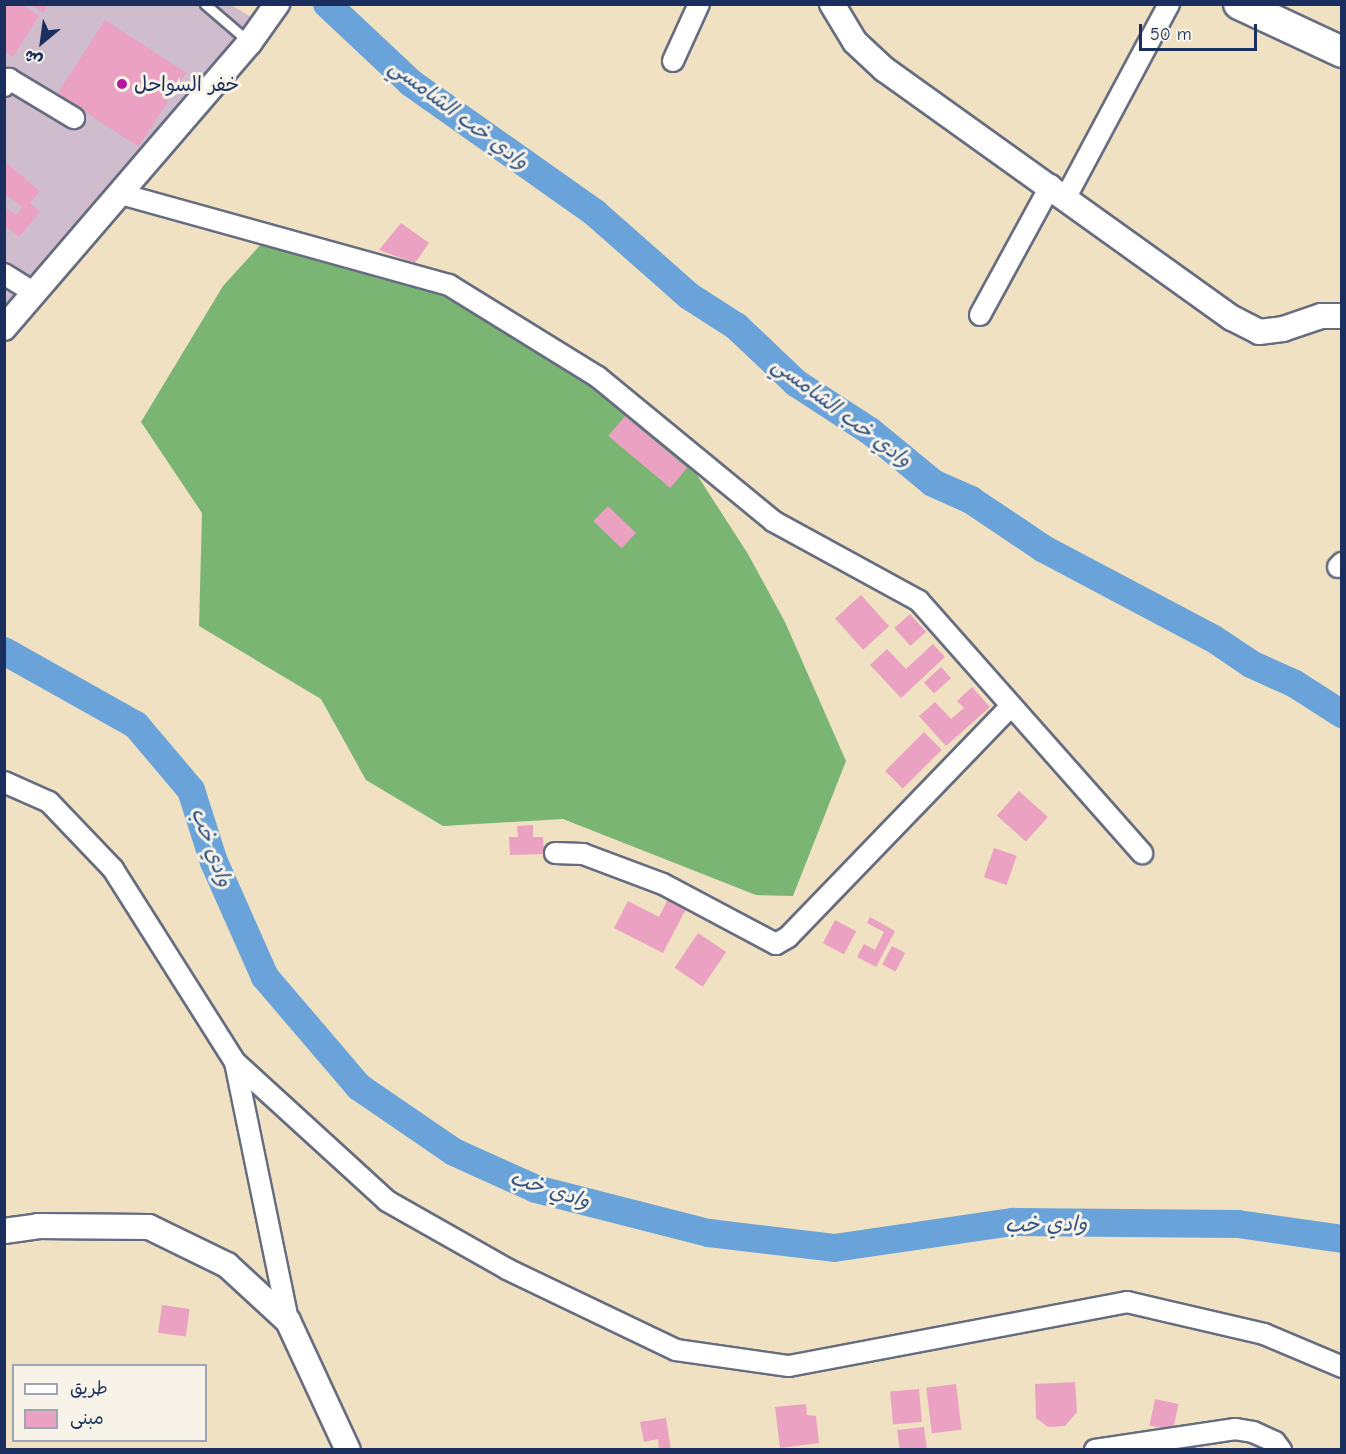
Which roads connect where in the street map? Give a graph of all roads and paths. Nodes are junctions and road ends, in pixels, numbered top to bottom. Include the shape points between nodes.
1 (205, 4) edge
2 (278, 4) edge
3 (699, 4) edge
4 (832, 4) edge
5 (1169, 4) edge
6 (1239, 4) edge
7 (250, 42) junction
8 (1341, 52) edge
9 (674, 61) dead end
10 (6, 80) edge
11 (74, 118) dead end
12 (1059, 191) junction
13 (121, 194) junction
14 (4, 274) edge
15 (34, 292) junction
16 (980, 315) dead end
17 (1341, 316) edge
18 (4, 328) edge
19 (1011, 706) junction
20 (4, 782) edge
21 (555, 853) dead end
22 (1142, 853) dead end
23 (235, 1062) junction
24 (4, 1230) edge
25 (288, 1321) junction
26 (1341, 1367) edge
27 (348, 1449) edge
28 (1095, 1449) edge
29 (1281, 1449) edge

1 - 7 lane
2 - 7 street
3 - 9 street
4 - 12 street via 855,42 884,69
5 - 12 street
6 - 8 main road
7 - 13 street
10 - 11 street
12 - 16 street
12 - 17 street via 1197,294 1259,332 1283,329 1321,316
13 - 15 street
13 - 19 street via 449,285 598,377 773,521 919,601
14 - 15 street
15 - 18 street
19 - 21 street via 788,938 776,944 663,884 583,854
19 - 22 street
20 - 23 street via 49,802 113,869
23 - 25 street
23 - 26 street via 387,1201 507,1269 676,1350 789,1366 1127,1302 1264,1334
24 - 25 street via 38,1226 148,1227 227,1265
25 - 27 street
28 - 29 street via 1235,1430 1260,1435

